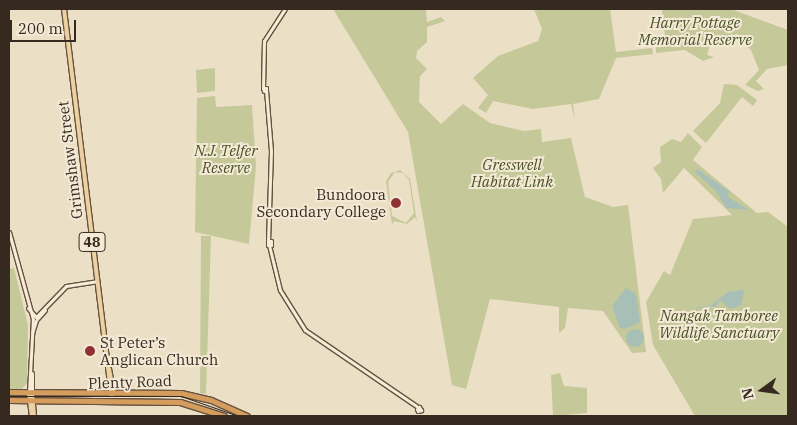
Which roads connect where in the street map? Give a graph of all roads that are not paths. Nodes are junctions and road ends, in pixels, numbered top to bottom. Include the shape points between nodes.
1 (64, 9) edge
2 (285, 9) edge
3 (9, 232) edge
4 (97, 281) junction
5 (35, 319) junction
6 (31, 362) junction
7 (111, 383) junction
8 (29, 386) junction
9 (9, 392) edge
10 (21, 393) junction
11 (31, 393) junction
12 (181, 393) junction
13 (112, 394) junction
14 (123, 394) junction
15 (94, 395) junction
16 (9, 400) edge
17 (22, 400) junction
18 (31, 401) junction
19 (41, 401) junction
20 (113, 401) junction
21 (180, 402) junction
22 (32, 408) junction
23 (419, 409) dead end
24 (33, 416) edge
25 (224, 416) edge
26 (247, 416) edge

1 - 4 main road, Grimshaw Street / 48
2 - 23 street via 264,39 264,80 271,147 268,232 280,290 305,330 348,363
3 - 5 street via 27,308
4 - 5 street via 66,286
4 - 7 main road, Grimshaw Street / 48
5 - 6 street
6 - 8 street
6 - 11 street
7 - 13 main road, Grimshaw Street / 48
7 - 14 main road
7 - 15 main road
8 - 10 street
8 - 11 street
9 - 10 highway, Plenty Road
10 - 11 highway, Plenty Road
11 - 15 highway, Plenty Road
11 - 18 main road
12 - 14 highway, Plenty Road
12 - 21 highway
12 - 26 highway, Plenty Road via 211,400
13 - 14 highway, Plenty Road
13 - 15 highway, Plenty Road
13 - 20 highway, Grimshaw Street / 48
16 - 17 highway, Plenty Road
17 - 18 highway, Plenty Road
17 - 22 main road
18 - 19 highway, Plenty Road
18 - 22 main road
19 - 20 highway, Plenty Road
19 - 22 main road
20 - 21 highway, Plenty Road
21 - 25 highway, Plenty Road
22 - 24 main road

